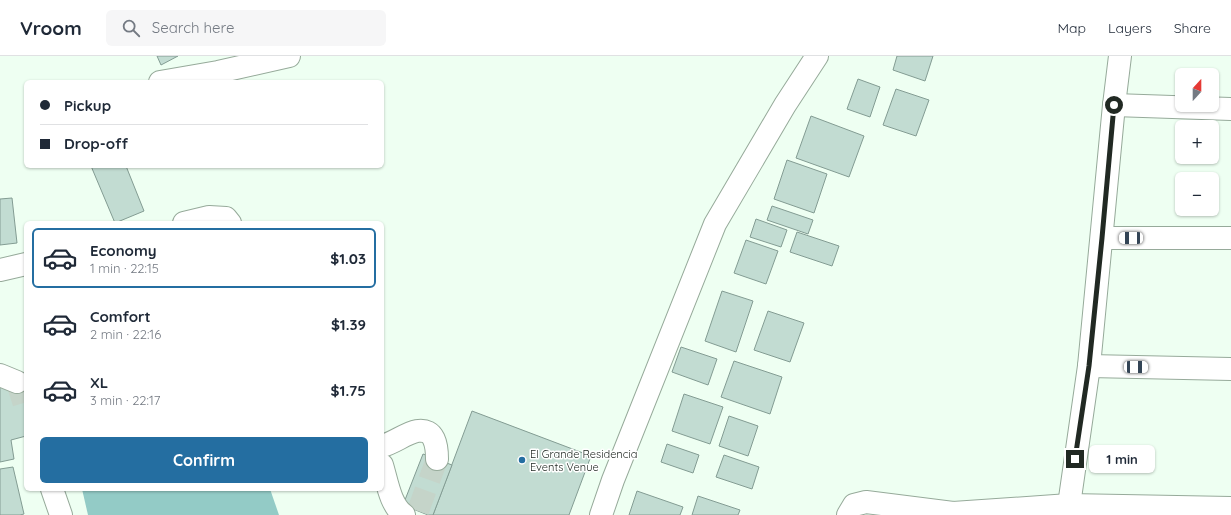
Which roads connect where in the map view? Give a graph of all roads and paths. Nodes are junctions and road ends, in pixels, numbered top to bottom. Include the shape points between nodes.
1 (289, 56) edge
2 (817, 56) edge
3 (1120, 56) edge
4 (215, 64) edge
5 (166, 80) edge
6 (1114, 105) junction
7 (1231, 109) edge
8 (192, 221) edge
9 (228, 221) edge
10 (1102, 238) junction
11 (1231, 238) edge
12 (24, 264) edge
13 (0, 270) edge
14 (1089, 366) junction
15 (1231, 369) edge
16 (384, 445) edge
17 (437, 459) tunnel mouth
18 (384, 471) edge
19 (53, 491) edge
20 (1068, 505) junction
21 (1231, 508) edge
22 (412, 514) edge
23 (953, 514) edge
24 (61, 515) edge
25 (601, 515) edge
26 (848, 515) edge

1 - 4 street
2 - 25 street via 715,224
3 - 6 street
4 - 5 street
6 - 7 street
6 - 10 street
8 - 9 street via 209,217 226,218
10 - 11 street
10 - 14 street
12 - 13 street
14 - 15 street
14 - 20 street
16 - 17 street via 417,431 428,432 435,439
18 - 22 street via 399,511
19 - 24 street
20 - 21 street
20 - 23 street
23 - 26 street via 866,502 854,505

